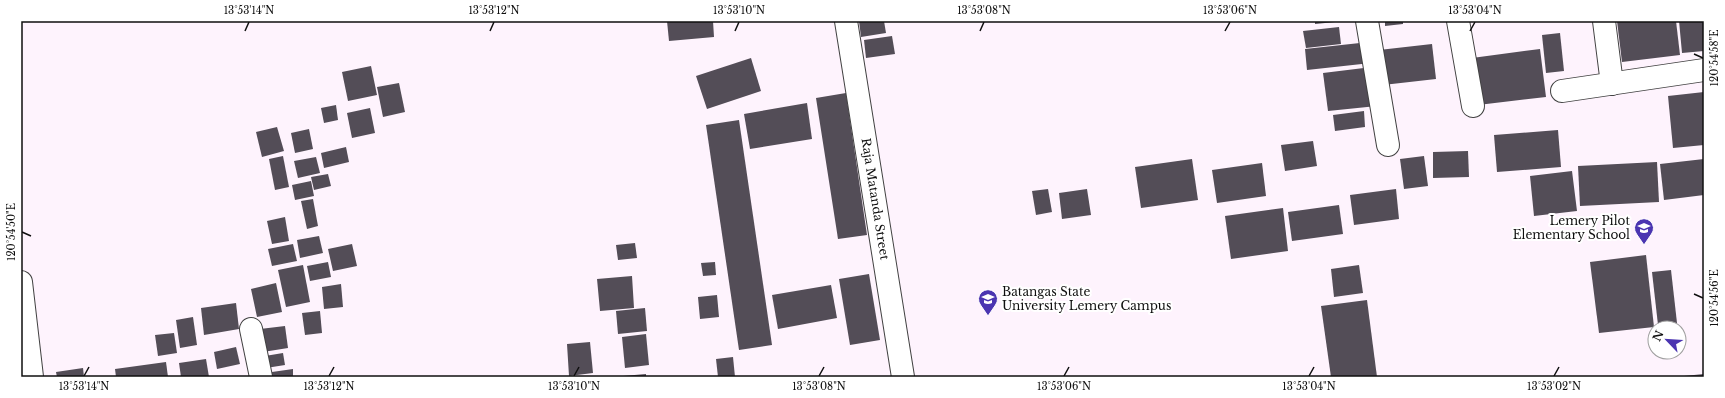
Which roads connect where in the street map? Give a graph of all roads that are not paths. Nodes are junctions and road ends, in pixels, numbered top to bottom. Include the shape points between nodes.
1 (846, 21) edge
2 (1367, 21) edge
3 (1458, 21) edge
4 (1604, 21) edge
5 (1704, 70) edge
6 (1612, 84) junction
7 (1562, 91) dead end
8 (1473, 106) dead end
9 (1388, 145) dead end
10 (21, 282) edge
11 (251, 329) dead end
12 (32, 377) edge
13 (261, 377) edge
14 (904, 377) edge

1 - 14 street, Raja Matanda Street
2 - 9 street
3 - 8 street
4 - 6 street
5 - 6 street
6 - 7 street
10 - 12 street
11 - 13 street

